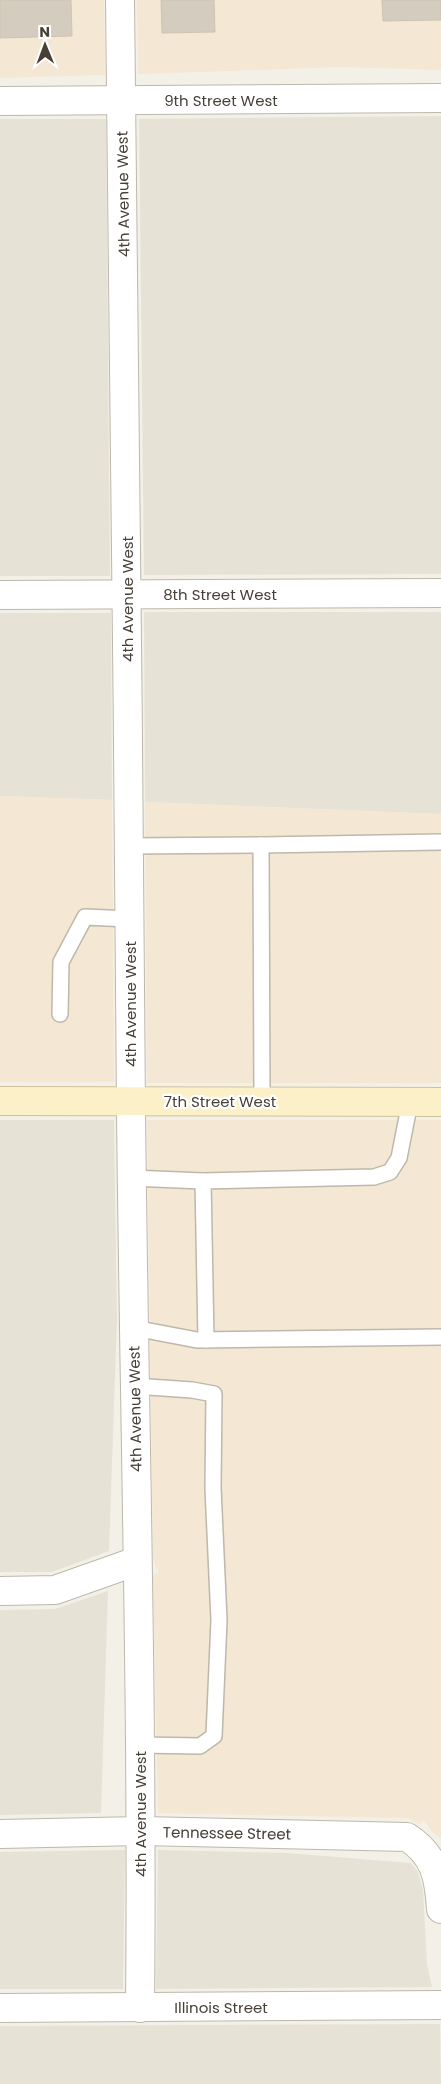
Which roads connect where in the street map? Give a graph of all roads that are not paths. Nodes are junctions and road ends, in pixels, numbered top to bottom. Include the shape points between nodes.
1 (120, 0) edge
2 (441, 98) edge
3 (122, 100) junction
4 (0, 101) edge
5 (441, 593) edge
6 (0, 594) edge
7 (127, 594) junction
8 (441, 842) edge
9 (129, 846) junction
10 (261, 846) junction
11 (129, 919) junction
12 (60, 1014) dead end
13 (0, 1100) edge
14 (130, 1101) junction
15 (262, 1101) junction
16 (410, 1102) junction
17 (441, 1102) edge
18 (131, 1178) junction
19 (203, 1181) junction
20 (134, 1328) junction
21 (441, 1337) edge
22 (206, 1340) junction
23 (134, 1386) junction
24 (137, 1561) junction
25 (0, 1591) edge
26 (140, 1745) junction
27 (141, 1831) junction
28 (0, 1834) edge
29 (441, 1909) edge
30 (441, 2005) edge
31 (0, 2008) edge
32 (140, 2008) junction

1 - 3 street, 4th Avenue West
2 - 3 street, 9th Street West
3 - 4 street, 9th Street West
3 - 7 street, 4th Avenue West
5 - 7 street, 8th Street West
6 - 7 street, 8th Street West
7 - 9 street, 4th Avenue West
8 - 10 lane
9 - 10 lane
9 - 11 street, 4th Avenue West
10 - 15 lane
11 - 12 lane via 85,917 61,962
11 - 14 street, 4th Avenue West
13 - 14 street, 7th Street West
14 - 15 street, 7th Street West
14 - 18 street, 4th Avenue West
15 - 16 street, 7th Street West
16 - 17 street, 7th Street West
16 - 19 lane via 399,1158 390,1172 374,1177
18 - 19 lane
18 - 20 street, 4th Avenue West
19 - 22 lane
20 - 22 lane
20 - 23 street, 4th Avenue West
21 - 22 lane
23 - 24 street, 4th Avenue West
23 - 26 lane via 214,1394 213,1488 219,1620 214,1736 200,1746
24 - 25 street via 55,1590
24 - 26 street, 4th Avenue West
26 - 27 street, 4th Avenue West
27 - 28 street, Tennessee Street
27 - 29 street, Tennessee Street via 407,1837 421,1846 432,1863 440,1886
27 - 32 street, 4th Avenue West
30 - 32 street, Illinois Street
31 - 32 street, Illinois Street

